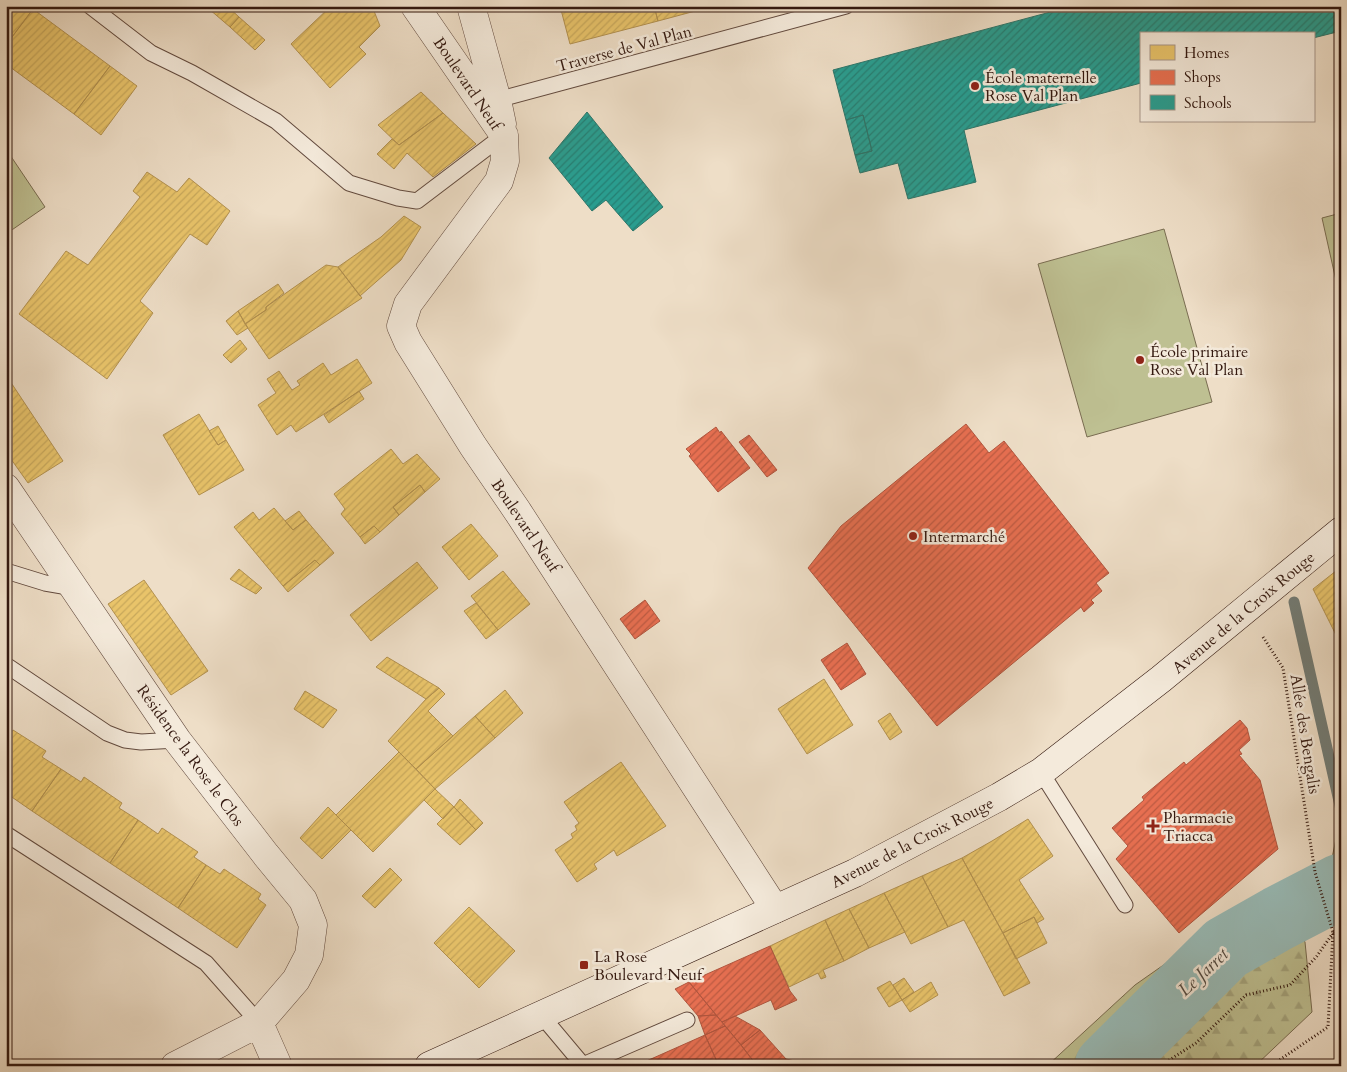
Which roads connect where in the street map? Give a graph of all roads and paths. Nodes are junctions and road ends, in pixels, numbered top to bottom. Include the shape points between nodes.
1 (90, 6) edge
2 (415, 6) edge
3 (471, 6) edge
4 (846, 6) edge
5 (497, 100) junction
6 (504, 135) junction
7 (6, 488) edge
8 (1341, 531) edge
9 (6, 571) edge
10 (74, 588) junction
11 (1245, 610) junction
12 (6, 665) edge
13 (177, 740) junction
14 (1042, 772) junction
15 (6, 834) edge
16 (1125, 904) dead end
17 (775, 909) junction
18 (1341, 929) edge
19 (1333, 932) junction
20 (541, 1015) junction
21 (687, 1020) dead end
22 (259, 1023) junction
23 (175, 1066) edge
24 (278, 1066) edge
25 (429, 1066) edge
26 (1160, 1066) edge
27 (1274, 1066) edge

1 - 6 lane via 151,53 276,121 349,183 417,201
2 - 6 street, Boulevard Neuf
3 - 5 street, Boulevard Neuf
4 - 5 lane, Traverse de Val Plan
5 - 6 street, Boulevard Neuf
6 - 17 street, Boulevard Neuf via 505,161 499,181 408,304 401,326 473,446
7 - 10 street, Résidence la Rose le Clos
8 - 11 street, Avenue de la Croix Rouge
9 - 10 lane
10 - 13 street, Résidence la Rose le Clos
11 - 14 street, Avenue de la Croix Rouge
11 - 19 path, Allée des Bengalis via 1283,668 1316,872
12 - 13 lane via 107,733 141,742
13 - 22 street, Résidence la Rose le Clos via 303,900 312,925 309,955 296,980
14 - 16 lane
14 - 17 street, Avenue de la Croix Rouge via 855,873
15 - 22 lane via 206,963
17 - 20 street, Avenue de la Croix Rouge
18 - 19 path
19 - 26 path via 1317,956 1290,985 1246,995 1196,1043
19 - 27 path, Allée des Bengalis via 1328,1027
20 - 21 lane via 583,1065
20 - 25 street, Avenue de la Croix Rouge
22 - 23 street, Résidence la Rose le Clos
22 - 24 street

